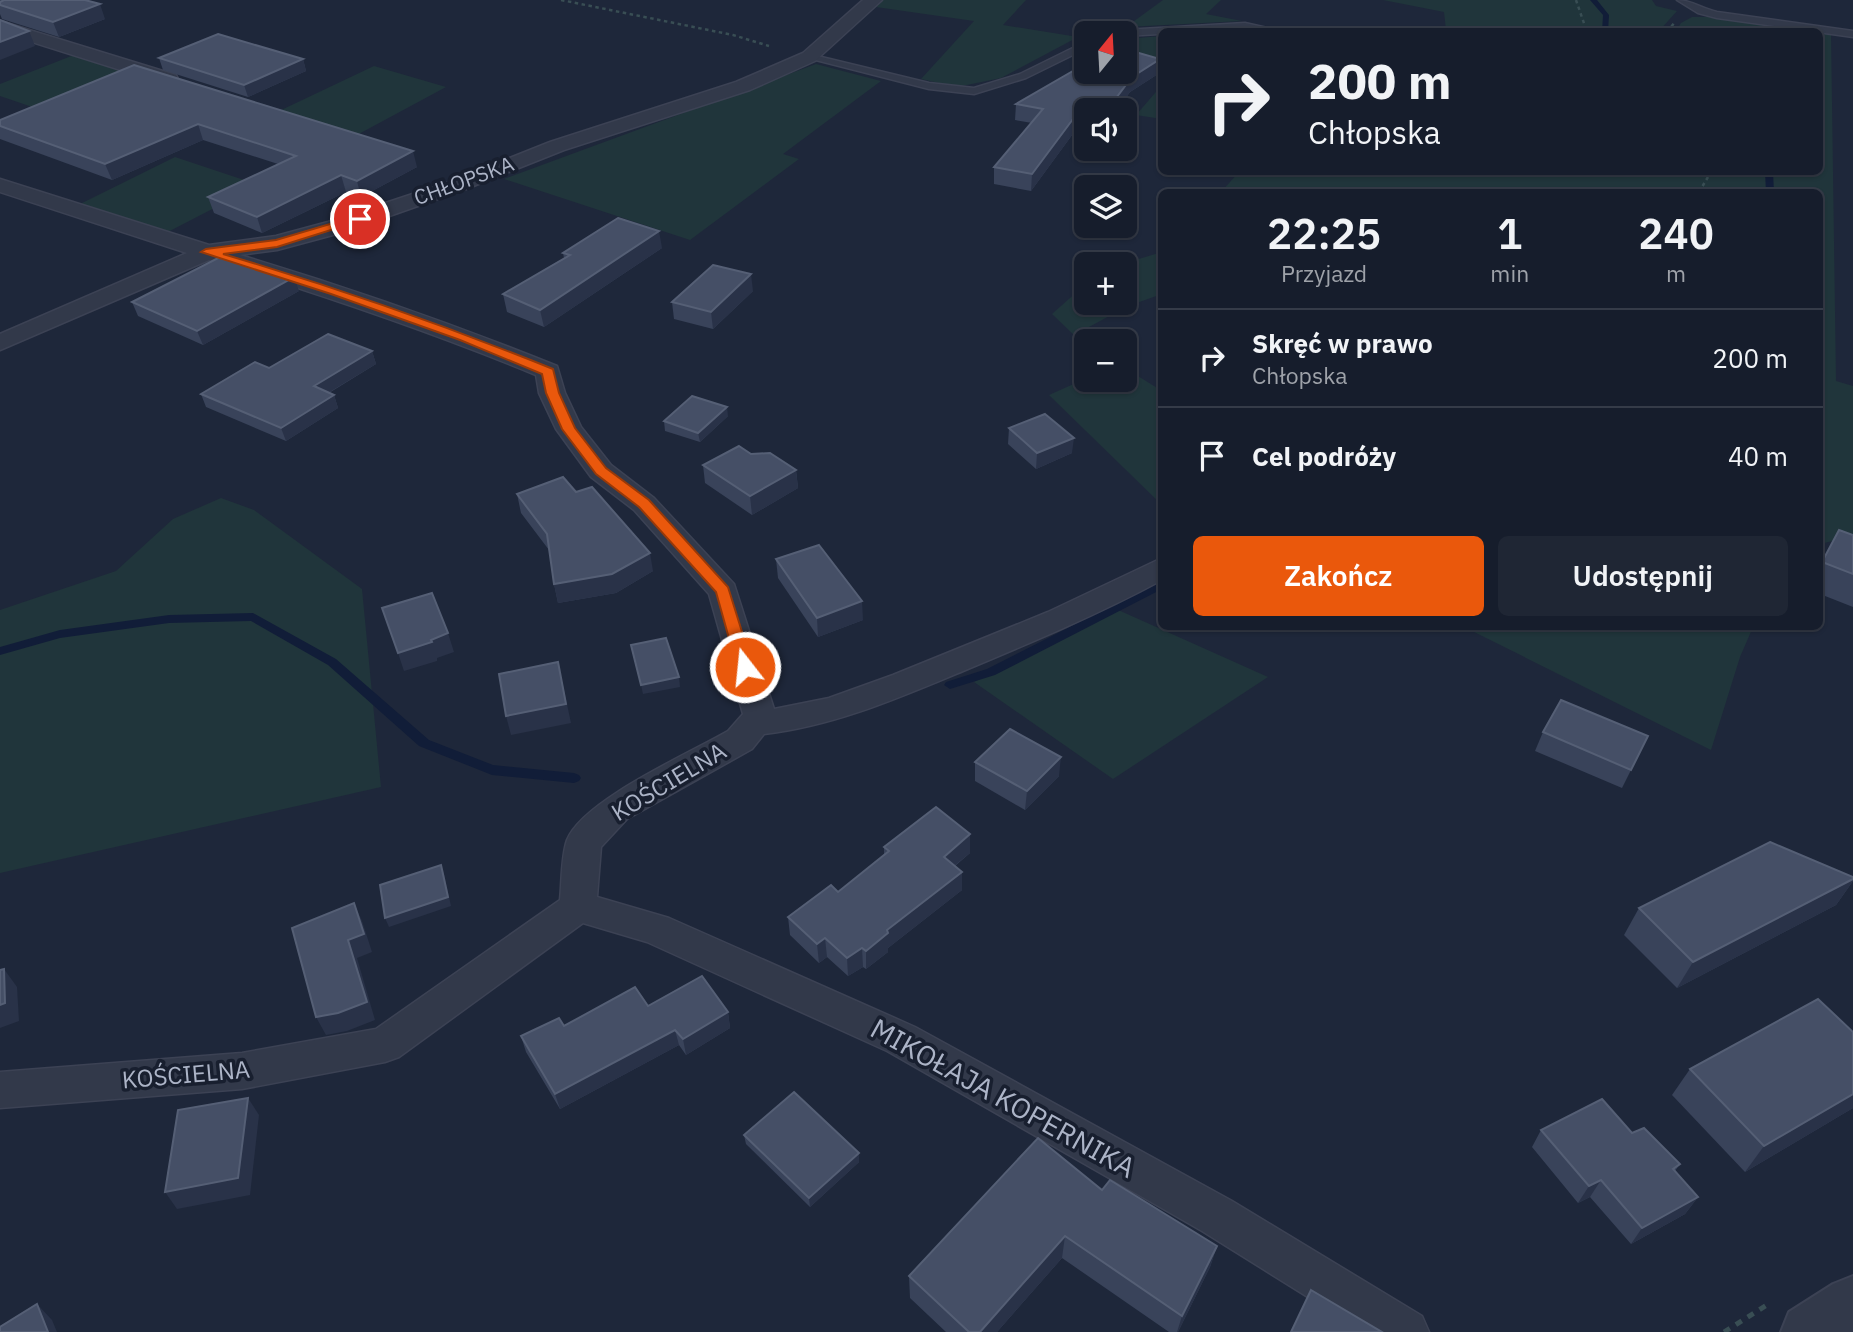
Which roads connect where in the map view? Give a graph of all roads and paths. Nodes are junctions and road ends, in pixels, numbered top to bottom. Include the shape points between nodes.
1 (561, 0) edge
2 (873, 0) edge
3 (1576, 0) edge
4 (1682, 0) edge
5 (0, 26) edge
6 (1210, 28) edge
7 (1257, 28) edge
8 (1586, 28) edge
9 (1810, 28) edge
10 (1823, 30) edge
11 (1158, 31) edge
12 (1138, 32) edge
13 (1853, 34) edge
14 (1074, 50) edge
15 (808, 57) junction
16 (185, 84) edge
17 (0, 185) edge
18 (206, 252) junction
19 (0, 343) edge
20 (1158, 570) edge
21 (754, 723) junction
22 (579, 907) junction
23 (0, 1090) edge
24 (1853, 1304) edge
25 (1406, 1332) edge
26 (1809, 1332) edge

1 - 15 path via 733,35
2 - 15 street, CHŁOPSKA
3 - 8 path
4 - 9 lane via 1717,15
5 - 16 street
6 - 7 lane
10 - 13 lane
11 - 12 lane
14 - 15 lane via 1023,76 974,91 929,86
15 - 18 street, CHŁOPSKA via 743,86 557,146 336,227 277,243
17 - 18 street
18 - 19 street, CHŁOPSKA
18 - 21 street via 335,291 548,372 552,393 569,429 601,471 644,503 723,591 760,717
20 - 21 street via 1034,631 856,703 793,720
21 - 22 street, KOŚCIELNA via 740,740 615,810 584,842
22 - 23 street, KOŚCIELNA via 385,1045 242,1071
22 - 25 street, MIKOŁAJA KOPERNIKA via 656,929 901,1038 1217,1216
24 - 26 street

